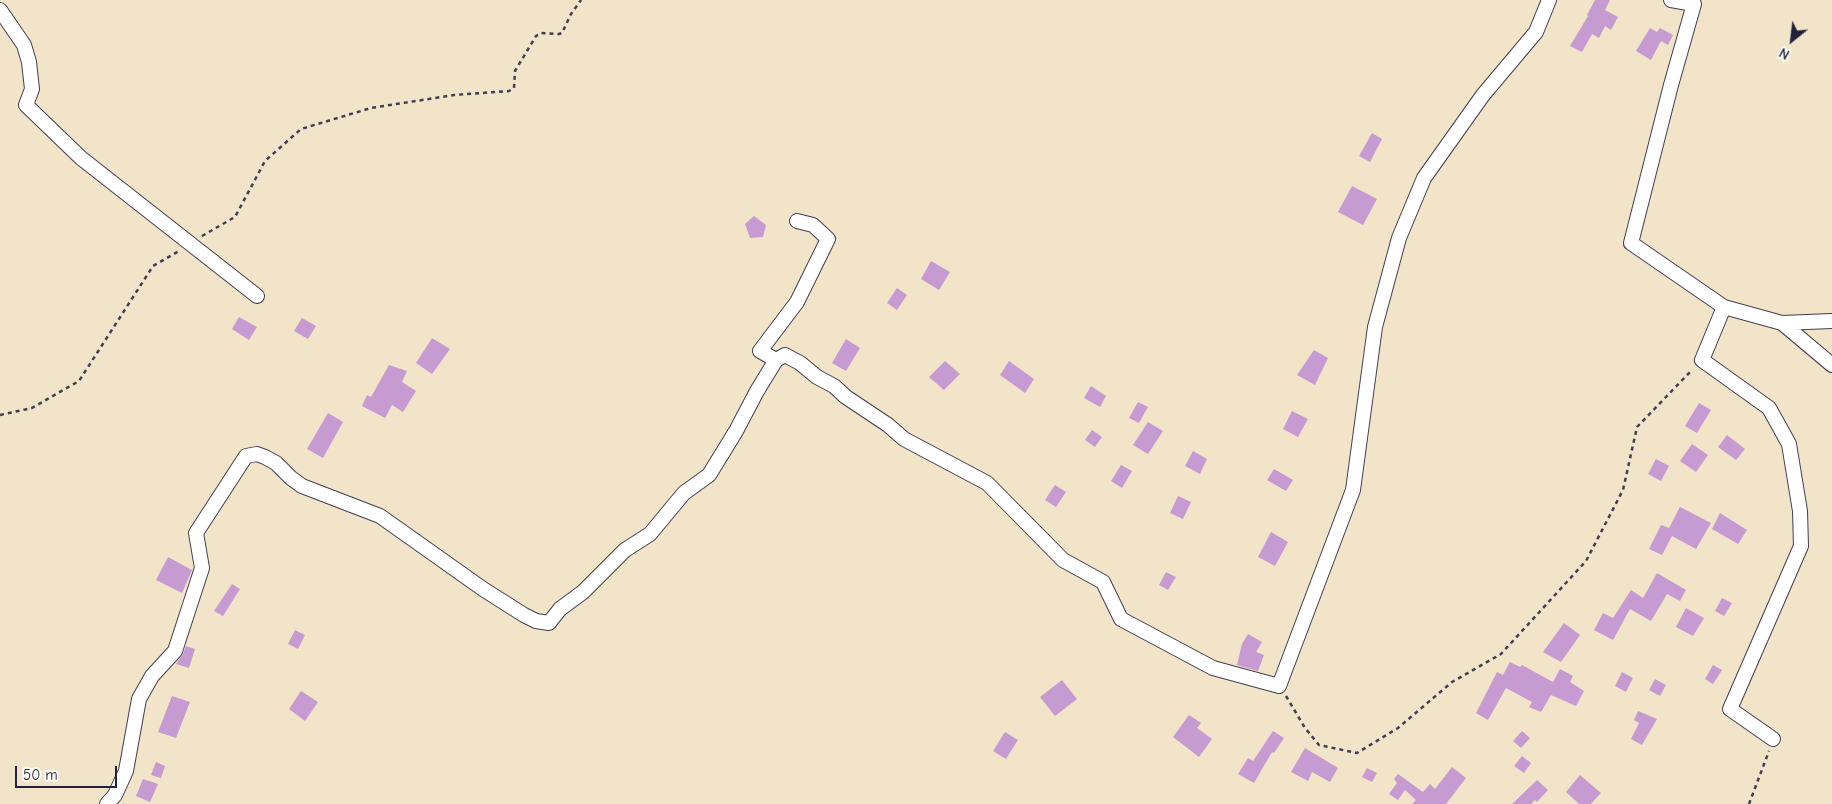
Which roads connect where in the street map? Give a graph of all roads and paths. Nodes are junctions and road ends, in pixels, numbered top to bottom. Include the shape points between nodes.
1 (582, 0) edge
2 (1549, 0) edge
3 (1671, 0) edge
4 (0, 10) edge
5 (797, 221) dead end
6 (191, 243) junction
7 (257, 296) dead end
8 (1724, 306) junction
9 (1832, 320) edge
10 (1782, 323) junction
11 (776, 360) junction
12 (1702, 360) junction
13 (1832, 365) edge
14 (0, 415) edge
15 (1279, 686) junction
16 (1773, 739) joint
17 (107, 804) edge
18 (1749, 804) edge

1 - 6 path via 562,33 540,33 536,36 515,72 512,90 371,108 301,128 264,161 235,216
2 - 15 street via 1536,32 1482,95 1424,178 1399,238 1375,327 1353,490
3 - 8 street via 1694,4 1631,243
4 - 6 street via 24,45 29,62 32,88 26,105 81,158
5 - 11 street via 813,226 828,239 797,302 760,351
6 - 7 street
6 - 14 path via 153,266 79,381 32,408
8 - 10 street
8 - 12 street
9 - 10 street
10 - 13 street
11 - 15 street via 786,355 800,363 904,439 987,483 1064,560 1103,582 1121,619 1214,668
11 - 17 street via 709,475 684,493 650,534 625,550 549,623 536,622 524,615 380,516 302,486 276,462 265,457 257,454 246,456 196,533 202,568 175,651 152,676 139,699 126,771
12 - 15 path via 1637,427 1622,490 1586,560 1502,654 1452,682 1398,728 1357,753 1319,745
12 - 16 street via 1769,408 1789,444 1800,511 1801,546 1730,709
16 - 18 path

